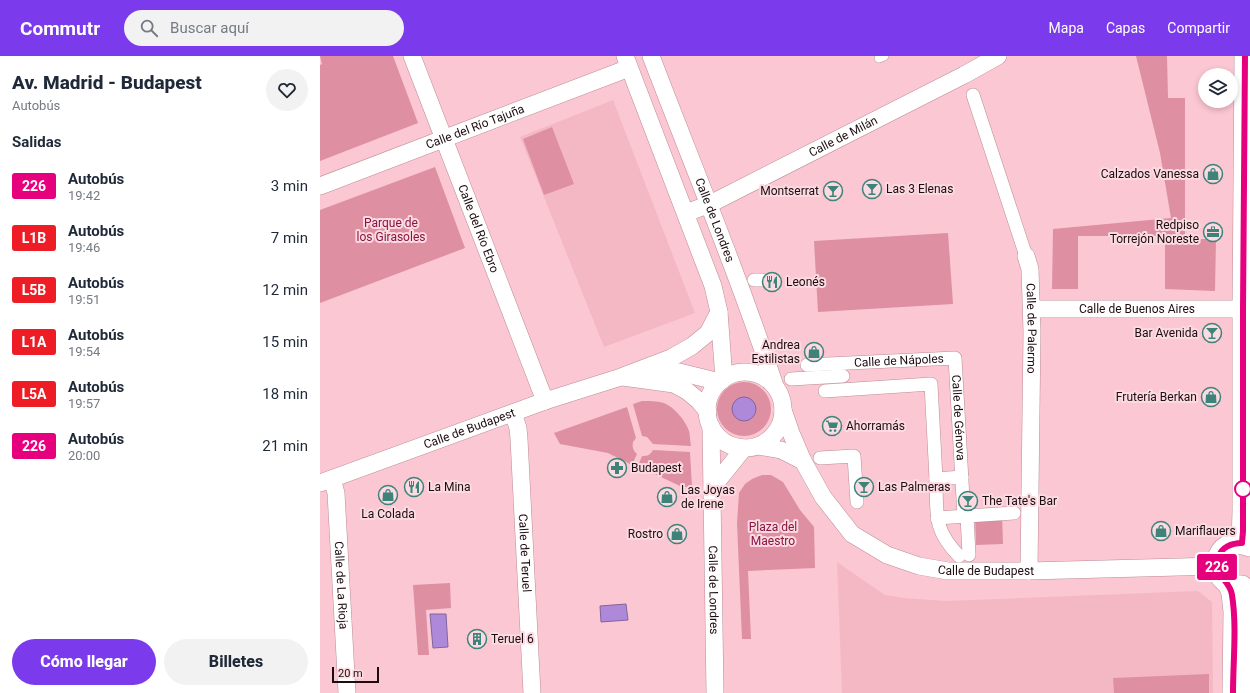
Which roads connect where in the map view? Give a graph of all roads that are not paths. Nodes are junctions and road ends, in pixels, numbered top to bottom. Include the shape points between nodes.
1 (412, 56) edge
2 (651, 56) edge
3 (998, 56) edge
4 (1245, 56) edge
5 (627, 62) edge
6 (973, 95) dead end
7 (444, 139) junction
8 (320, 186) edge
9 (710, 204) junction
10 (686, 213) junction
11 (1026, 256) joint
12 (1247, 260) edge
13 (1032, 309) junction
14 (1243, 309) junction
15 (719, 312) junction
16 (954, 358) joint
17 (807, 365) dead end
18 (640, 369) junction
19 (843, 369) junction
20 (621, 377) junction
21 (791, 379) dead end
22 (722, 380) junction
23 (775, 386) junction
24 (843, 390) junction
25 (824, 391) dead end
26 (545, 401) junction
27 (783, 410) junction
28 (513, 413) junction
29 (709, 419) junction
30 (751, 447) junction
31 (820, 458) dead end
32 (803, 461) junction
33 (962, 477) junction
34 (936, 479) junction
35 (326, 481) edge
36 (712, 488) junction
37 (857, 502) dead end
38 (1014, 513) dead end
39 (966, 516) junction
40 (937, 518) junction
41 (1246, 544) edge
42 (1216, 566) junction
43 (1029, 571) junction
44 (1250, 583) edge
45 (1230, 585) junction
46 (1250, 596) edge
47 (348, 693) edge
48 (532, 693) edge
49 (715, 693) edge
50 (1233, 693) edge
51 (1249, 693) edge

1 - 7 street, Calle del Río Ebro
2 - 9 street, Calle de Londres
3 - 9 street, Calle de Milán
4 - 12 street
5 - 7 street, Calle del Río Tajuña
5 - 10 street
6 - 11 street, Calle de Palermo
7 - 8 street, Calle del Río Tajuña
7 - 26 street, Calle del Río Ebro
9 - 10 street, Calle de Milán
9 - 23 street, Calle de Londres
10 - 15 street via 713,286
11 - 13 street, Calle de Palermo via 1030,269
12 - 14 street
13 - 14 street, Calle de Buenos Aires
13 - 43 street, Calle de Palermo
14 - 41 street via 1243,511
15 - 18 street, Calle de Budapest via 708,333 692,346 671,358
15 - 22 street
16 - 19 street, Calle de Nápoles
16 - 33 street, Calle de Génova
17 - 19 street, Calle de Nápoles
18 - 20 street, Calle de Budapest
18 - 22 street, Calle de Budapest via 679,372
19 - 21 street, Calle de Nápoles
19 - 24 street, Calle de Nápoles
20 - 26 street, Calle de Budapest
20 - 29 street, Calle de Budapest via 674,384 699,402
22 - 23 street via 740,372 753,373 764,377
22 - 29 street via 710,398
23 - 27 street
24 - 25 street
24 - 34 street, Calle de Génova via 931,384
26 - 28 street, Calle de Budapest
27 - 30 street via 781,423 774,434 767,441
27 - 32 street, Calle de Budapest
28 - 35 street, Calle de Budapest
28 - 48 street, Calle de Teruel via 519,439
29 - 30 street via 720,438 731,445
29 - 36 street, Calle de Londres
30 - 32 street via 780,450
30 - 36 street
31 - 37 street via 854,456
32 - 43 street, Calle de Budapest via 822,497 852,534 887,555 919,566 948,572
33 - 34 street, Calle de Génova
33 - 39 street, Calle de Génova
34 - 40 street, Calle de Génova
35 - 47 street, Calle de La Rioja via 336,492
36 - 49 street, Calle de Londres
38 - 39 street
39 - 40 street
39 - 40 street, Calle de Génova via 964,555 945,540
41 - 42 street via 1232,543 1224,548 1218,556
42 - 43 street, Calle de Budapest
42 - 45 street via 1218,574
44 - 45 street via 1236,587
45 - 50 street via 1234,612
46 - 51 street

